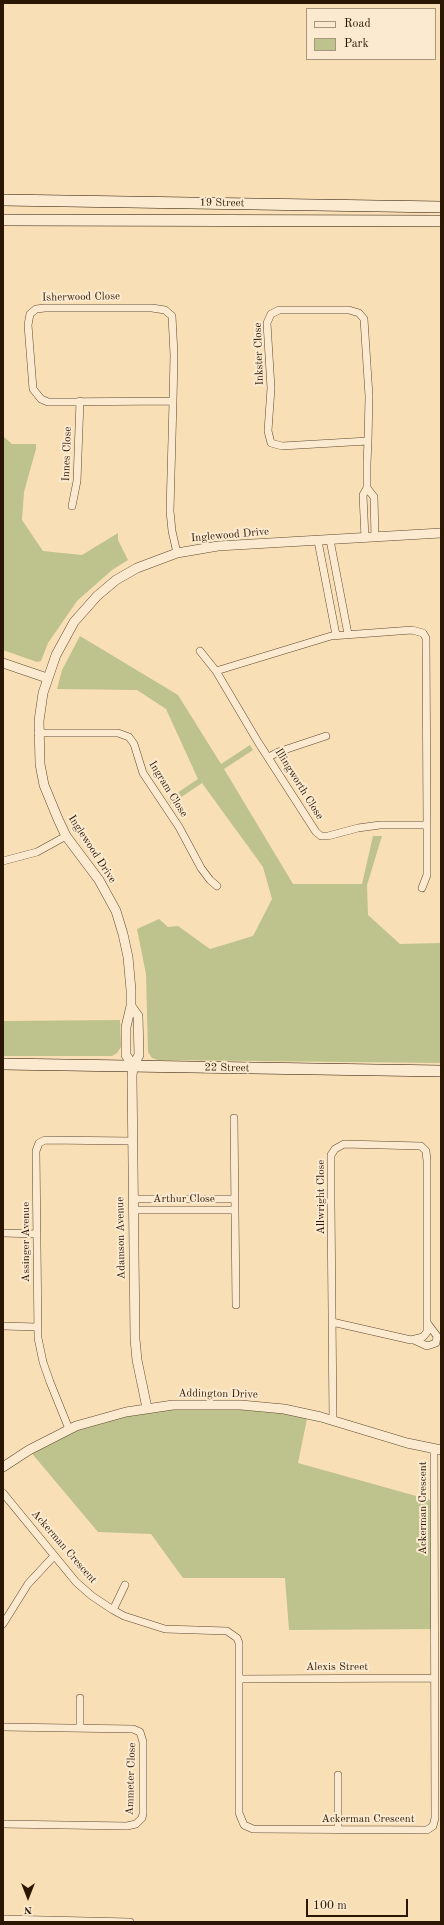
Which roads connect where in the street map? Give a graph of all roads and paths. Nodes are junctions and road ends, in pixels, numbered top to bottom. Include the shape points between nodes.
1 (3, 200) edge
2 (441, 207) edge
3 (3, 220) edge
4 (441, 221) edge
5 (80, 401) junction
6 (173, 401) junction
7 (368, 441) junction
8 (367, 488) junction
9 (72, 506) dead end
10 (441, 533) edge
11 (375, 537) junction
12 (364, 538) junction
13 (330, 540) junction
14 (318, 541) junction
15 (177, 553) junction
16 (348, 634) junction
17 (336, 635) junction
18 (200, 651) dead end
19 (3, 663) edge
20 (216, 671) junction
21 (47, 678) junction
22 (38, 733) junction
23 (326, 736) dead end
24 (269, 757) junction
25 (427, 825) junction
26 (66, 836) junction
27 (3, 861) edge
28 (218, 886) dead end
29 (422, 888) dead end
30 (131, 1006) junction
31 (6, 1066) edge
32 (133, 1066) junction
33 (441, 1072) edge
34 (234, 1118) dead end
35 (133, 1141) junction
36 (133, 1199) junction
37 (235, 1199) junction
38 (133, 1210) junction
39 (235, 1210) junction
40 (3, 1233) edge
41 (37, 1234) junction
42 (236, 1305) dead end
43 (332, 1322) junction
44 (428, 1324) junction
45 (3, 1326) edge
46 (37, 1327) junction
47 (414, 1340) junction
48 (147, 1408) junction
49 (333, 1420) junction
50 (69, 1429) junction
51 (437, 1449) edge
52 (3, 1467) edge
53 (3, 1493) edge
54 (54, 1556) junction
55 (125, 1585) dead end
56 (113, 1610) junction
57 (3, 1624) edge
58 (239, 1678) junction
59 (435, 1678) junction
60 (80, 1698) dead end
61 (3, 1727) edge
62 (80, 1728) junction
63 (338, 1774) dead end
64 (3, 1824) edge
65 (338, 1830) junction
66 (3, 1920) edge
67 (130, 1922) edge

1 - 2 main road, 19 Street
3 - 4 main road, 19 Street
5 - 6 street, Isherwood Close
5 - 6 street, Isherwood Close via 44,401 35,393 28,321 30,314 36,310 160,308 170,313 173,321
5 - 9 street, Innes Close via 78,480
6 - 15 street, Isherwood Close via 170,511
7 - 7 street, Inkster Close via 366,326 362,315 349,310 279,310 271,314 267,323 271,388 268,431 272,443 282,446
7 - 8 street, Inkster Close
8 - 11 street, Inkster Close via 374,497
8 - 12 street, Inkster Close via 363,495
10 - 11 street, Inglewood Drive
11 - 12 street, Inglewood Drive
12 - 13 street, Inglewood Drive
13 - 14 street, Inglewood Drive
13 - 16 street
14 - 15 street, Inglewood Drive via 218,546
14 - 17 street
15 - 21 street, Inglewood Drive via 137,568 97,596 74,622
16 - 17 street
16 - 25 street via 412,630 426,638
17 - 20 street
18 - 20 street, Illingworth Close
19 - 21 street
20 - 24 street, Illingworth Close
21 - 22 street, Inglewood Drive
22 - 26 street, Inglewood Drive via 44,785
22 - 28 street, Ingram Close via 118,733 129,737 134,744 143,773 179,827 201,868
23 - 24 street
24 - 25 street, Illingworth Close via 314,830 322,836 380,824
25 - 29 street via 427,875
26 - 27 street via 37,852
26 - 30 street, Inglewood Drive via 99,880 116,911 128,957
30 - 32 street, Inglewood Drive via 127,1019 126,1055
30 - 32 street, Inglewood Drive via 138,1016 139,1055
31 - 32 main road, 22 Street
32 - 33 main road, 22 Street
32 - 35 street, Adamson Avenue
34 - 37 street
35 - 36 street, Adamson Avenue
35 - 41 street, Assinger Avenue via 45,1140 40,1143 36,1152
36 - 37 street, Arthur Close
36 - 38 street, Adamson Avenue
37 - 39 street
38 - 39 street, Arthur Close
38 - 48 street, Adamson Avenue via 135,1339
39 - 42 street
40 - 41 street
41 - 46 street, Assinger Avenue
43 - 44 street, Allwright Close via 333,1152 337,1146 344,1144 413,1144 424,1148 427,1155
43 - 47 street, Allwright Close
43 - 49 street, Allwright Close
44 - 47 street via 425,1335
44 - 47 street, Allwright Close via 437,1336 436,1343 427,1346
45 - 46 street
46 - 50 street, Assinger Avenue via 43,1362
48 - 49 street, Addington Drive via 241,1405 284,1409
48 - 50 street, Addington Drive
49 - 51 street, Addington Drive
50 - 52 street, Addington Drive
51 - 59 street, Ackerman Crescent
53 - 54 street, Ackerman Crescent
54 - 56 street, Ackerman Crescent via 84,1589
54 - 57 street via 28,1584
55 - 56 street
56 - 58 street, Ackerman Crescent via 140,1622 165,1629 231,1632 239,1642
58 - 59 street, Alexis Street
58 - 65 street, Ackerman Crescent via 239,1813 242,1823 253,1829
59 - 65 street, Ackerman Crescent via 433,1826 423,1830
60 - 62 street
61 - 62 street, Ammeter Close
62 - 64 street, Ammeter Close via 133,1729 142,1735 143,1814 140,1822 128,1826
63 - 65 street
66 - 67 street

